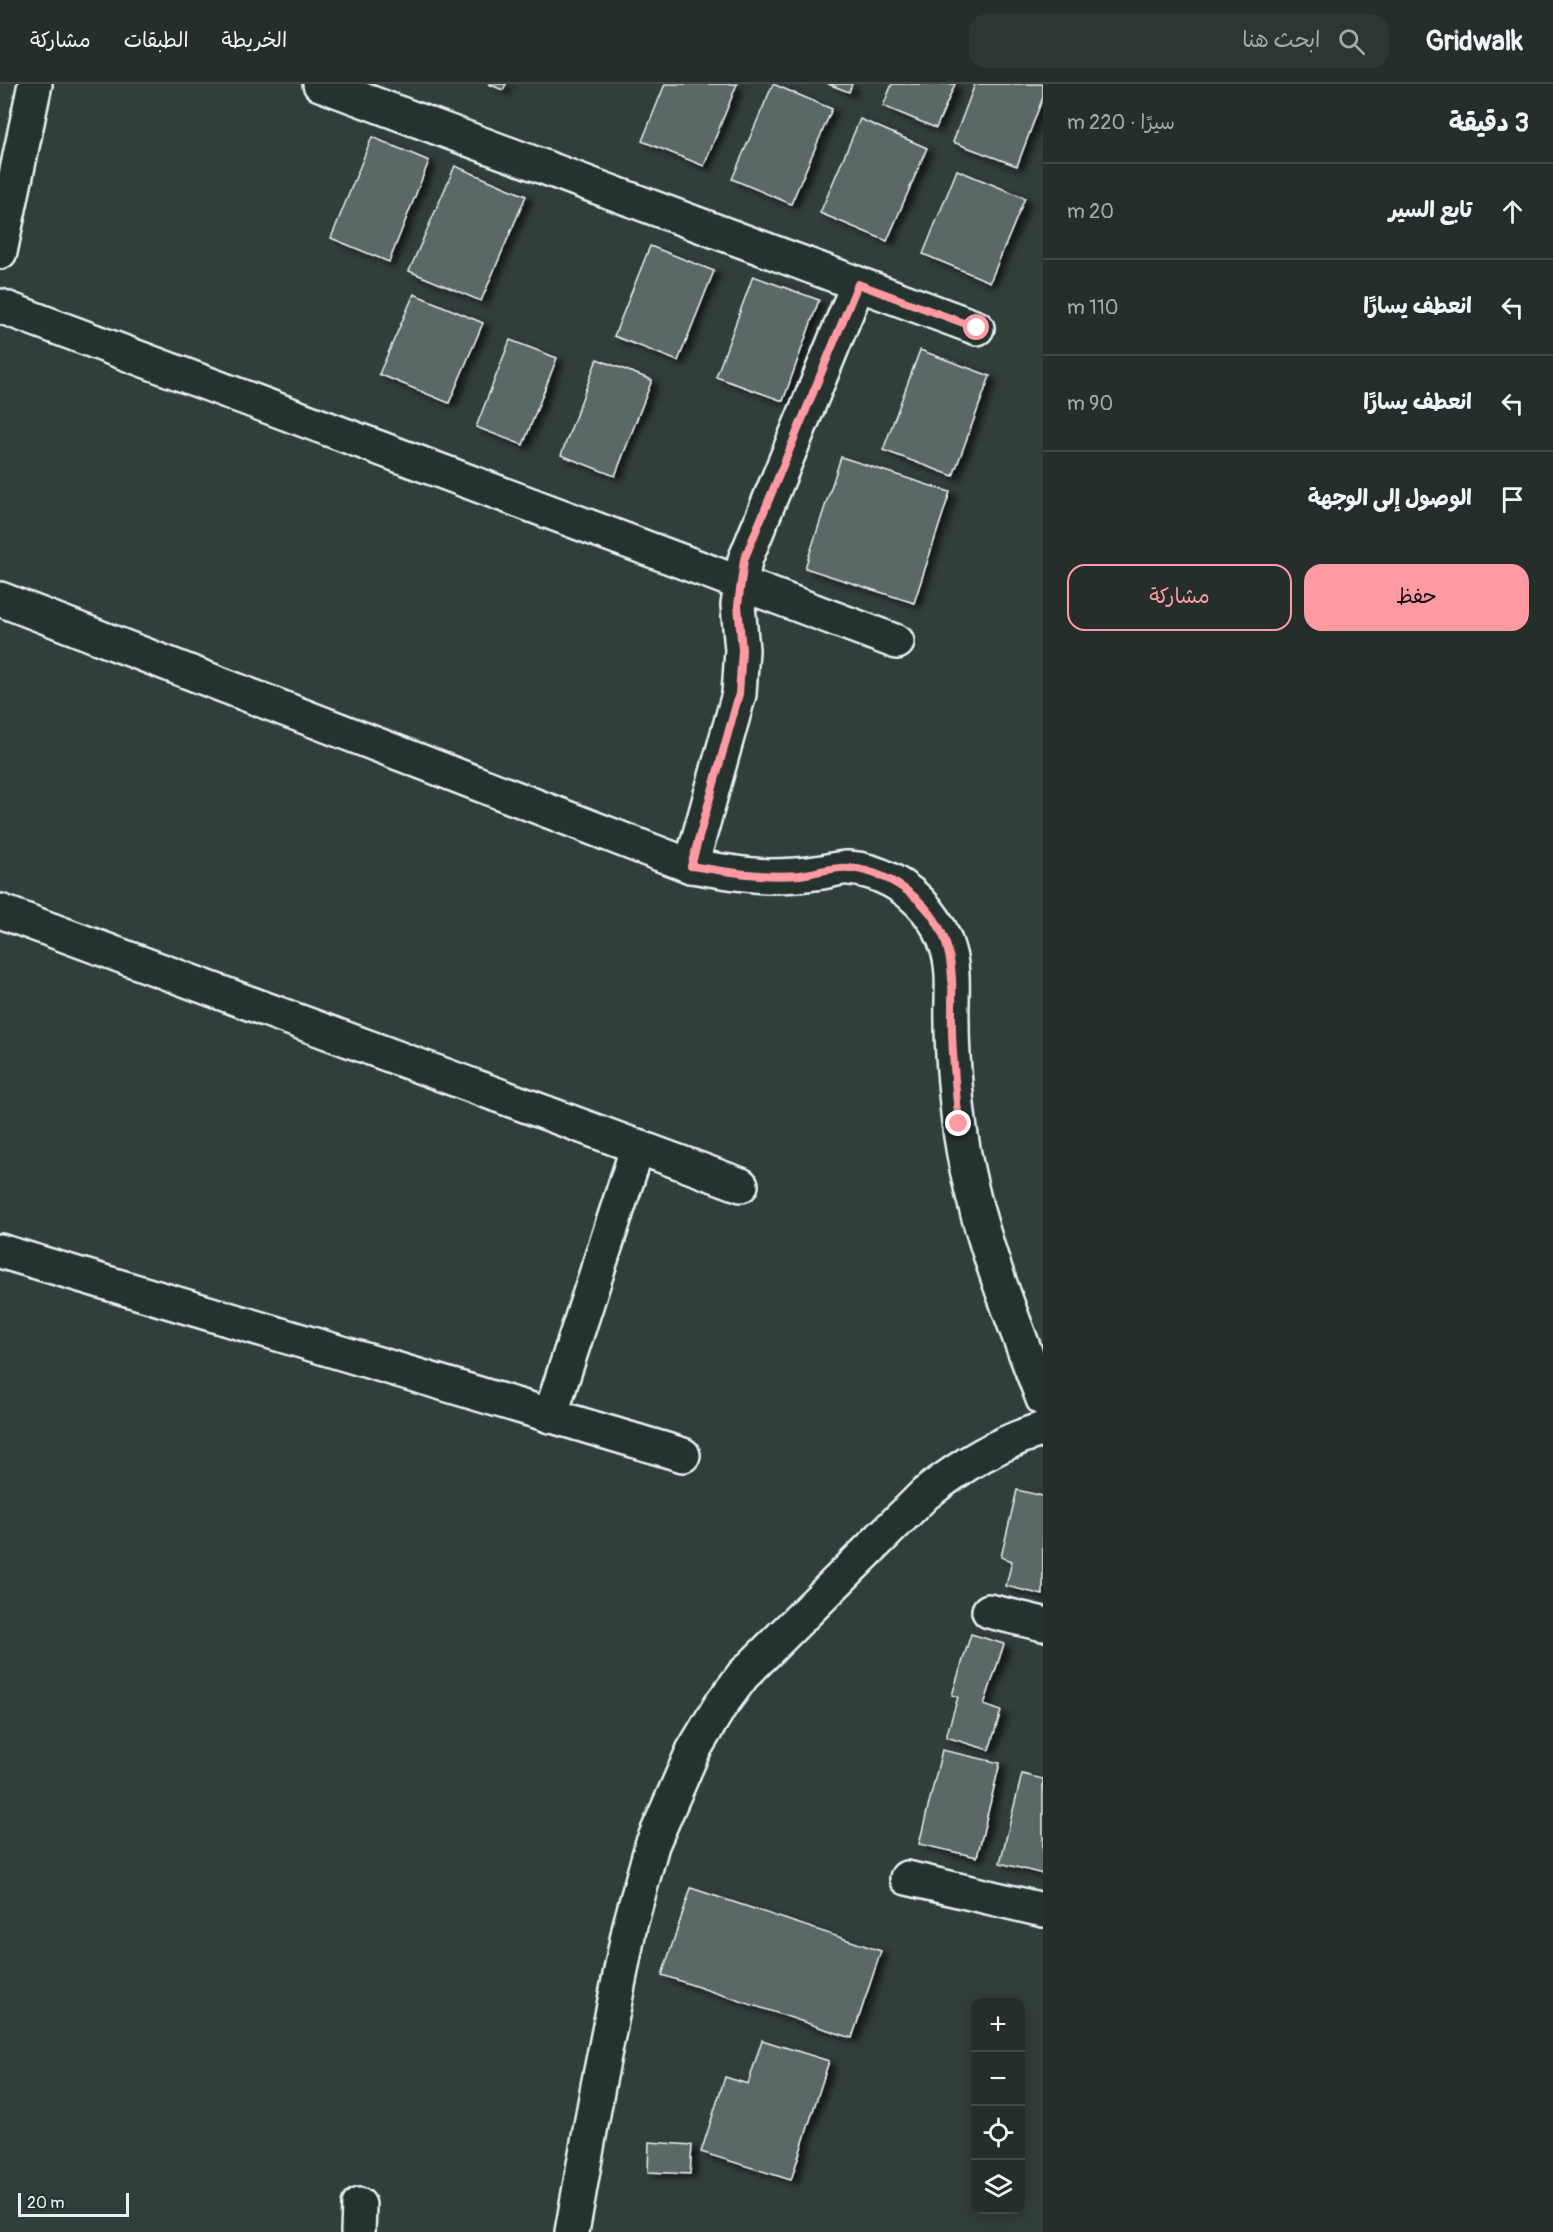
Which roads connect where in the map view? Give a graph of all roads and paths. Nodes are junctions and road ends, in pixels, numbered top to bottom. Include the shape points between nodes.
1 (35, 84) edge
2 (320, 84) edge
3 (14, 117) edge
4 (0, 252) edge
5 (858, 284) junction
6 (0, 306) edge
7 (977, 328) dead end
8 (740, 581) junction
9 (0, 599) edge
10 (897, 642) dead end
11 (691, 866) junction
12 (0, 911) edge
13 (638, 1146) junction
14 (741, 1185) dead end
15 (0, 1251) edge
16 (1043, 1399) edge
17 (550, 1416) junction
18 (1043, 1429) edge
19 (684, 1455) dead end
20 (989, 1611) dead end
21 (1043, 1624) edge
22 (907, 1878) dead end
23 (1043, 1910) edge
24 (572, 2232) edge

1 - 3 street
2 - 5 street
3 - 4 street
5 - 7 street
5 - 8 street via 752,539
6 - 8 street
8 - 10 street
8 - 11 street via 739,694
9 - 11 street
11 - 16 street via 769,876 847,867 870,872 913,896 940,929 952,972 954,1073 968,1174 1000,1285
12 - 13 street
13 - 14 street
13 - 17 street
15 - 17 street
17 - 19 street
18 - 24 street via 985,1452 925,1494 743,1675 693,1751 652,1845 630,1924
20 - 21 street
22 - 23 street

